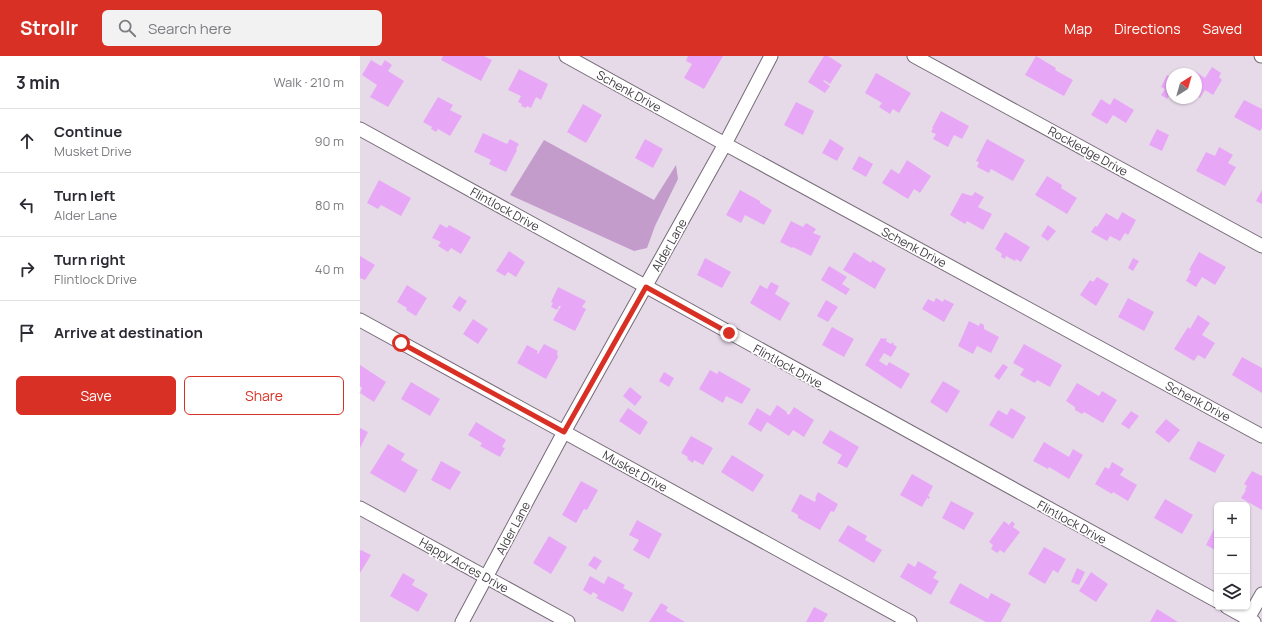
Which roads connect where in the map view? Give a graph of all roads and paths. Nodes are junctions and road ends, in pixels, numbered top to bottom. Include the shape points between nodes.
1 (566, 56) edge
2 (771, 56) edge
3 (914, 56) edge
4 (360, 129) edge
5 (725, 144) junction
6 (1262, 246) edge
7 (646, 287) junction
8 (360, 320) edge
9 (564, 432) junction
10 (1262, 436) edge
11 (360, 508) edge
12 (487, 577) junction
13 (1262, 594) edge
14 (1214, 600) edge
15 (1232, 610) edge
16 (1249, 621) edge
17 (462, 622) edge
18 (568, 622) edge
19 (910, 622) edge

1 - 5 street, Schenk Drive
2 - 5 street, Alder Lane
3 - 6 street, Rockledge Drive
4 - 7 street, Flintlock Drive
5 - 7 street, Alder Lane
5 - 10 street, Schenk Drive
7 - 9 street, Alder Lane
7 - 14 street, Flintlock Drive
8 - 9 street, Musket Drive
9 - 12 street, Alder Lane
9 - 19 street, Musket Drive
11 - 12 street, Happy Acres Drive
12 - 17 street, Alder Lane
12 - 18 street, Happy Acres Drive
13 - 16 street
15 - 16 street

